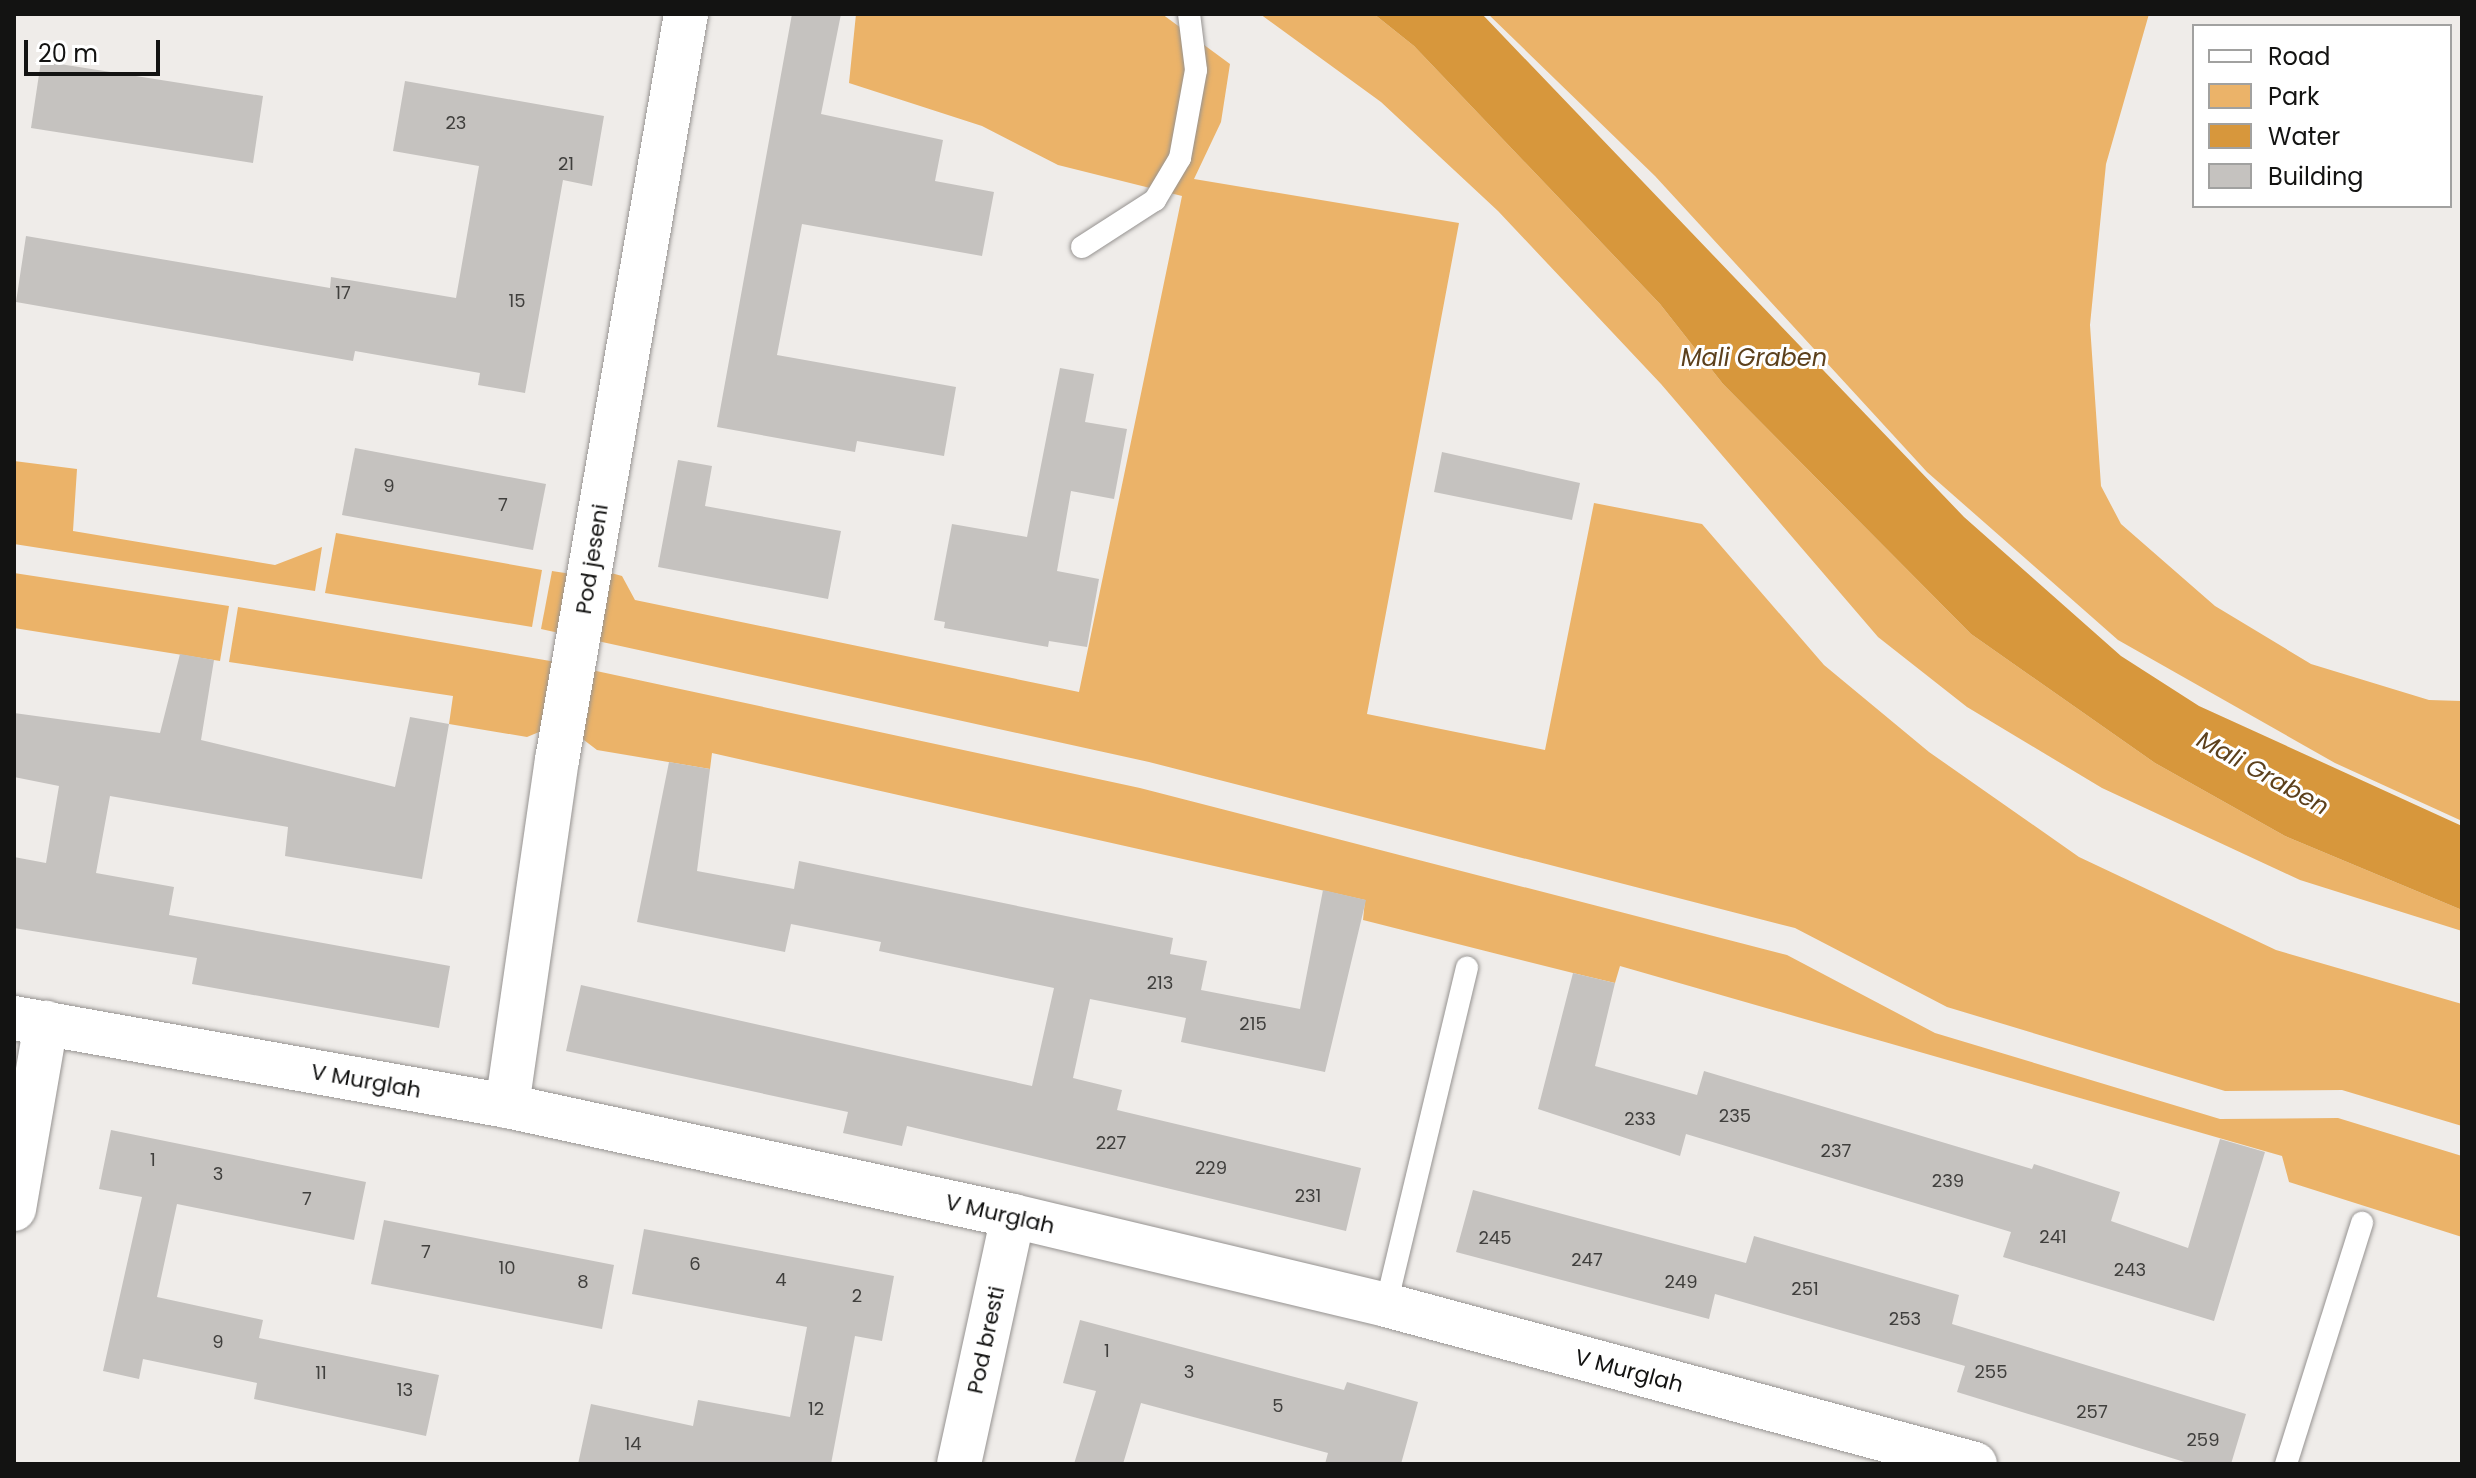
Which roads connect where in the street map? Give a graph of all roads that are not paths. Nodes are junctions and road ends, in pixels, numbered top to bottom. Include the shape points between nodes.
1 (686, 14) edge
2 (1189, 14) edge
3 (1082, 247) dead end
4 (1467, 968) dead end
5 (30, 1021) edge
6 (507, 1106) junction
7 (14, 1209) edge
8 (1013, 1216) junction
9 (2362, 1223) dead end
10 (1386, 1305) junction
11 (959, 1464) edge
12 (1973, 1464) edge
13 (2286, 1464) edge

1 - 6 street, Pod jeseni via 557,760
2 - 3 lane via 1195,83 1180,158 1155,200
4 - 10 lane
5 - 6 street, V Murglah
5 - 7 street
6 - 8 street, V Murglah
8 - 10 street, V Murglah
8 - 11 street, Pod bresti
9 - 13 lane
10 - 12 street, V Murglah

